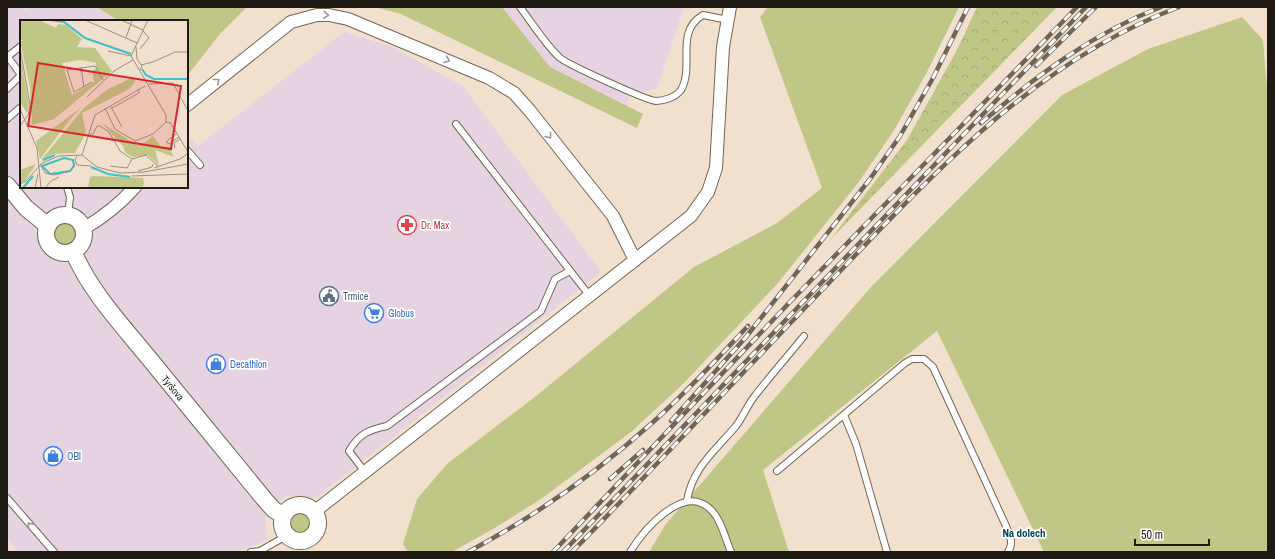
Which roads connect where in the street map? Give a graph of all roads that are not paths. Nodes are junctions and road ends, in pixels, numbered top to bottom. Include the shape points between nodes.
1 (520, 7) edge
2 (730, 7) edge
3 (728, 20) junction
4 (20, 47) edge
5 (7, 57) edge
6 (20, 75) edge
7 (20, 77) edge
8 (7, 89) edge
9 (188, 104) edge
10 (20, 108) edge
11 (7, 119) edge
12 (456, 124) dead end
13 (188, 151) edge
14 (200, 164) dead end
15 (7, 185) edge
16 (67, 188) edge
17 (134, 188) edge
18 (68, 216) junction
19 (48, 226) junction
20 (83, 229) junction
21 (73, 251) junction
22 (635, 260) junction
23 (570, 271) junction
24 (589, 295) junction
25 (804, 336) dead end
26 (844, 415) junction
27 (365, 472) junction
28 (777, 472) dead end
29 (7, 498) edge
30 (687, 501) junction
31 (314, 512) junction
32 (283, 515) junction
33 (286, 536) junction
34 (310, 546) edge
35 (54, 552) edge
36 (251, 552) edge
37 (630, 552) edge
38 (731, 552) edge
39 (887, 552) edge
40 (1008, 552) edge

1 - 3 lane via 560,58 641,97 657,101 680,92 686,72 687,37 696,19 703,15
2 - 3 street
3 - 22 street via 723,47 716,168 708,192 691,216
4 - 5 lane
5 - 6 lane
7 - 8 lane
9 -> 22 street via 291,22 317,15 348,19 489,78 514,93 613,216
10 - 11 lane
12 - 23 lane
13 - 14 lane
15 - 19 main road via 26,208
16 - 18 lane via 70,198
17 - 20 street via 124,199
18 - 19 main road via 59,216
18 - 20 main road via 80,223
19 - 21 main road via 46,236 50,246 61,253
20 - 21 main road via 81,244
21 - 32 main road, Tyršova via 90,284 133,339 265,500
22 - 24 street
23 - 24 lane
23 - 27 lane via 554,279 541,310 387,426 369,430 355,441 349,451
24 - 27 street
25 - 30 lane via 752,399 736,425 696,471
26 - 28 lane
26 - 39 lane via 856,444
26 - 40 lane via 905,363 919,358 929,362 934,367 1006,526 1012,546
27 - 31 street
35 -> 29 lane
30 - 37 lane via 662,515 640,536
30 - 38 lane via 708,507 714,514
31 - 32 main road via 310,508 298,505
31 - 34 main road via 317,517 317,529
32 - 33 main road via 282,526
33 - 34 main road
33 - 36 lane via 260,551

